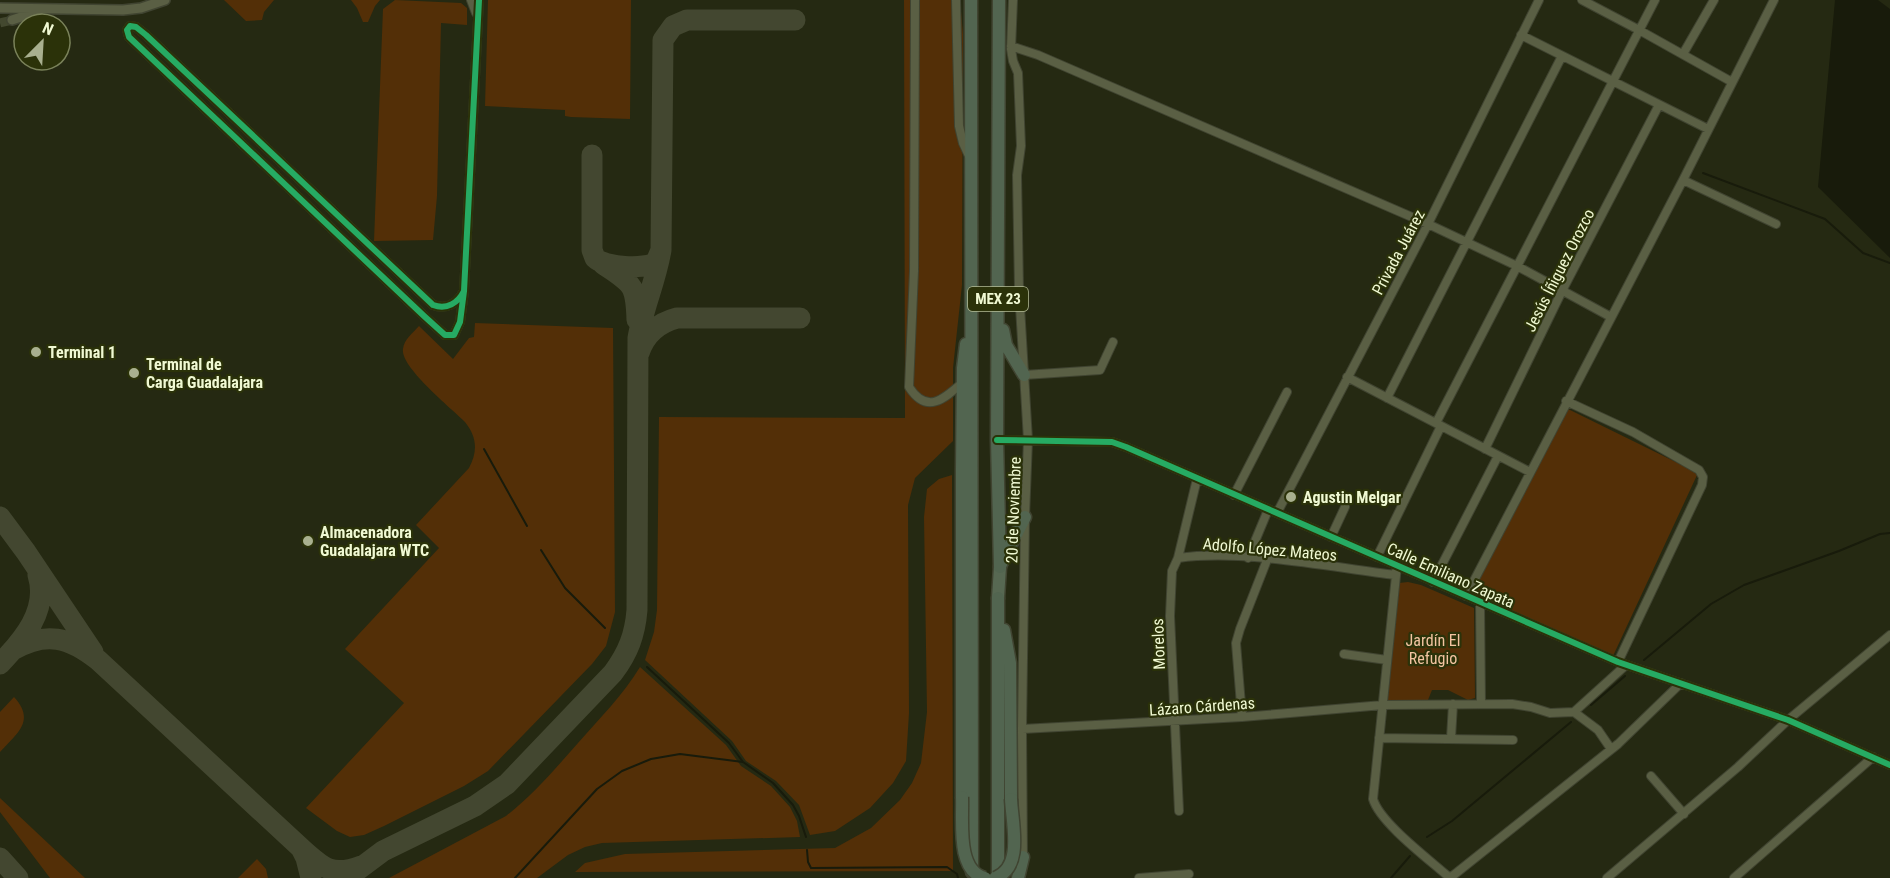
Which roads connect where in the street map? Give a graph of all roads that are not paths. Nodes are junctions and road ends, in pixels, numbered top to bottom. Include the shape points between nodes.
1 (165, 0) edge
2 (471, 0) edge
3 (478, 0) edge
4 (915, 0) edge
5 (956, 0) edge
6 (969, 0) edge
7 (999, 0) edge
8 (1013, 0) edge
9 (1539, 0) edge
10 (1581, 0) edge
11 (1655, 0) edge
12 (1714, 0) edge
13 (1774, 0) edge
14 (1595, 3) edge
15 (0, 8) edge
16 (53, 8) junction
17 (39, 12) edge
18 (477, 14) junction
19 (1639, 30) junction
20 (1521, 35) junction
21 (1011, 46) junction
22 (1683, 54) junction
23 (1562, 56) junction
24 (1613, 82) junction
25 (1732, 82) junction
26 (1659, 105) junction
27 (1708, 129) junction
28 (972, 162) junction
29 (1683, 180) junction
30 (1776, 224) dead end
31 (1428, 225) junction
32 (1467, 243) junction
33 (1517, 266) junction
34 (972, 286) junction
35 (464, 291) junction
36 (1562, 291) junction
37 (998, 304) junction
38 (1611, 317) junction
39 (1113, 342) dead end
40 (1024, 375) junction
41 (1347, 377) junction
42 (963, 382) junction
43 (1287, 392) dead end
44 (1388, 398) junction
45 (1566, 401) junction
46 (1439, 425) junction
47 (997, 440) junction
48 (1028, 440) junction
49 (1485, 449) junction
50 (1498, 456) junction
51 (1530, 472) junction
52 (1197, 479) junction
53 (1234, 495) junction
54 (1346, 507) dead end
55 (1268, 510) junction
56 (1276, 513) junction
57 (1025, 516) junction
58 (1330, 537) junction
59 (1377, 557) junction
60 (1178, 558) junction
61 (1248, 558) junction
62 (1268, 560) junction
63 (1397, 566) junction
64 (1000, 567) junction
65 (1396, 575) junction
66 (1434, 582) junction
67 (1466, 596) junction
68 (998, 598) junction
69 (1480, 602) junction
70 (1890, 635) edge
71 (1344, 654) dead end
72 (1388, 660) junction
73 (1618, 662) junction
74 (1626, 665) junction
75 (1681, 683) junction
76 (1453, 704) junction
77 (1481, 704) junction
78 (1383, 705) junction
79 (1574, 712) junction
80 (1242, 717) junction
81 (1788, 720) junction
82 (1174, 721) junction
83 (1022, 729) junction
84 (1379, 738) junction
85 (1450, 738) junction
86 (1513, 740) dead end
87 (1611, 749) junction
88 (1873, 757) junction
89 (1890, 765) edge
90 (1651, 776) dead end
91 (1179, 811) dead end
92 (1684, 814) junction
93 (1023, 857) junction
94 (1189, 874) dead end
95 (1609, 877) edge
96 (972, 878) edge
97 (986, 878) edge
98 (996, 878) edge
99 (1018, 878) edge
100 (1023, 878) edge
101 (1139, 878) edge
102 (1450, 878) edge
103 (1734, 878) edge

1 - 16 street via 123,10
2 - 18 street
3 - 18 street
4 - 42 street via 914,271 909,387 916,398 928,403 943,399
5 - 28 street via 959,126
6 - 28 highway, MEX 23
7 - 37 highway, MEX 23
8 - 21 street, 20 de Noviembre
9 - 20 street, Privada Juárez
10 - 14 street
11 - 19 street
12 - 22 street
13 - 25 street
14 - 19 street
15 - 16 street
16 - 17 street
18 - 35 street
19 - 22 street
19 - 24 street
20 - 23 street
20 - 31 street, Privada Juárez
21 - 31 street via 1049,59
21 - 40 street, 20 de Noviembre via 1018,73 1021,146 1017,175
22 - 25 street
23 - 24 street
23 - 32 street
24 - 26 street
24 - 33 street
25 - 27 street
26 - 27 street
26 - 36 street, Jesús Íñiguez Orozco
27 - 29 street
28 - 34 highway, MEX 23
29 - 30 street
29 - 38 street
31 - 32 street
31 - 41 street, Privada Juárez
32 - 33 street
32 - 44 street
33 - 36 street
33 - 46 street
34 - 42 highway
34 - 96 highway, MEX 23
35 - 35 street via 455,303 433,305 168,56 136,27 128,28 129,37 446,335 453,335 458,328
36 - 38 street
36 - 49 street, Jesús Íñiguez Orozco
37 - 40 highway via 1006,345
37 - 47 highway, MEX 23
38 - 45 street
39 - 40 street via 1100,370
40 - 48 street, 20 de Noviembre
41 - 44 street
41 - 56 street, Privada Juárez
42 - 97 highway, bridge via 964,853 974,873
43 - 53 street
44 - 46 street
45 - 51 street
45 - 73 street via 1633,432 1699,470 1703,477
46 - 49 street
46 - 59 street
47 - 48 street, Calle Emiliano Zapata
47 - 64 highway, MEX 23
48 - 52 street, Calle Emiliano Zapata via 1112,442
48 - 57 street, 20 de Noviembre
49 - 50 street
50 - 51 street
50 - 66 street
51 - 67 street
52 - 53 street, Calle Emiliano Zapata
52 - 60 street, Morelos
53 - 55 street, Calle Emiliano Zapata
54 - 58 street
55 - 56 street, Calle Emiliano Zapata
55 - 61 street
56 - 58 street, Calle Emiliano Zapata
57 - 64 highway
57 - 83 street, 20 de Noviembre
58 - 59 street, Calle Emiliano Zapata
59 - 63 street, Calle Emiliano Zapata
60 - 61 street, Adolfo López Mateos
60 - 82 street, Morelos via 1172,571 1170,616
61 - 62 street, Adolfo López Mateos
62 - 65 street, Adolfo López Mateos
62 - 80 street via 1236,644
63 - 65 street
63 - 66 street, Calle Emiliano Zapata
64 - 68 main road, MEX 23
65 - 72 street
66 - 67 street, Calle Emiliano Zapata
67 - 69 street, Calle Emiliano Zapata
68 - 98 highway, MEX 23
68 - 98 highway, bridge via 1010,663 1014,852 1012,862
69 - 73 street, Calle Emiliano Zapata
69 - 77 street
70 - 81 street
71 - 72 street
72 - 78 street
73 - 74 street, Calle Emiliano Zapata
74 - 75 street, Calle Emiliano Zapata
74 - 79 street
75 - 81 street, Calle Emiliano Zapata
75 - 87 street
76 - 77 street, Lázaro Cárdenas
76 - 78 street, Lázaro Cárdenas
76 - 85 street
77 - 79 street, Lázaro Cárdenas via 1512,704 1550,713
78 - 80 street, Lázaro Cárdenas
78 - 84 street
79 - 87 street via 1598,730
80 - 82 street, Lázaro Cárdenas
81 - 88 street, Calle Emiliano Zapata
81 - 92 street
82 - 83 street, Lázaro Cárdenas
82 - 91 street, Morelos
83 - 93 street, 20 de Noviembre
84 - 85 street
84 - 102 street via 1373,793 1377,809
85 - 86 street
87 - 102 street
88 - 89 street, Calle Emiliano Zapata
88 - 103 street
90 - 92 street
92 - 95 street
93 - 99 highway
93 - 100 street, 20 de Noviembre
94 - 101 street

